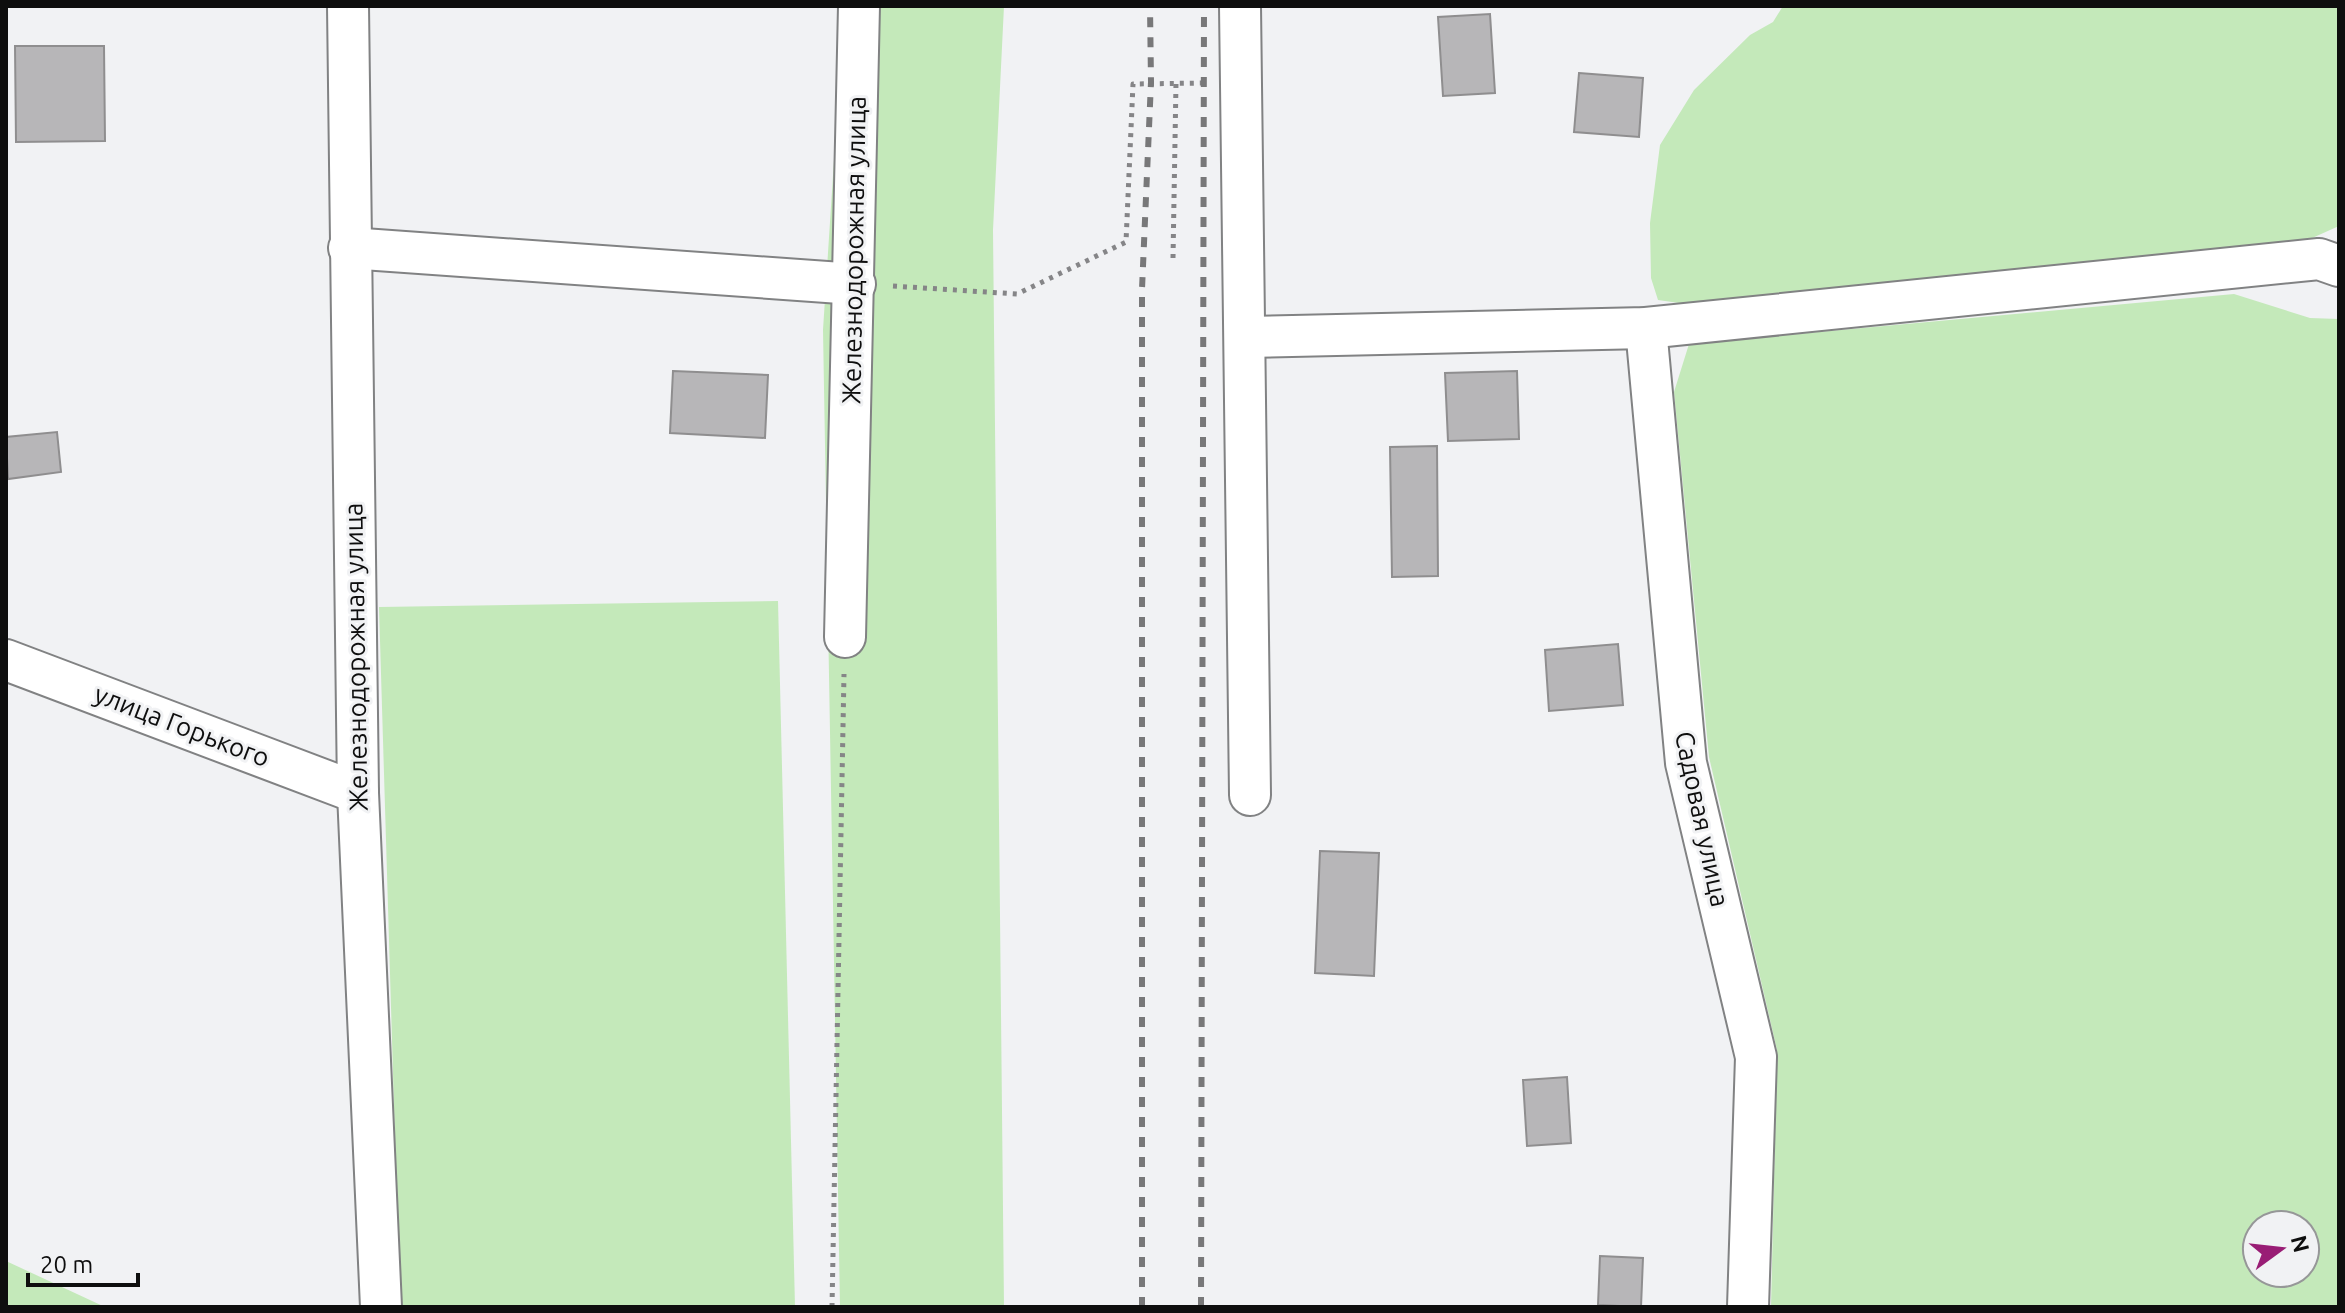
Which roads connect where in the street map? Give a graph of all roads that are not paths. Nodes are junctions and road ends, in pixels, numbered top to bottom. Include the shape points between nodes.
1 (348, 6) edge
2 (859, 6) edge
3 (1240, 6) edge
4 (349, 248) junction
5 (2339, 266) edge
6 (855, 284) junction
7 (1646, 328) junction
8 (1245, 337) junction
9 (845, 637) road end
10 (6, 660) edge
11 (358, 793) junction
12 (1250, 795) dead end
13 (381, 1307) edge
14 (1748, 1307) edge

1 - 4 street, Железнодорожная улица
2 - 6 street, Железнодорожная улица
3 - 8 street
4 - 6 street
4 - 11 street, Железнодорожная улица
5 - 7 street via 2319,259
6 - 9 street, Железнодорожная улица
7 - 8 street
7 - 14 street, Садовая улица via 1686,763 1756,1057
8 - 12 street
10 - 11 street, улица Горького
11 - 13 street, Железнодорожная улица

